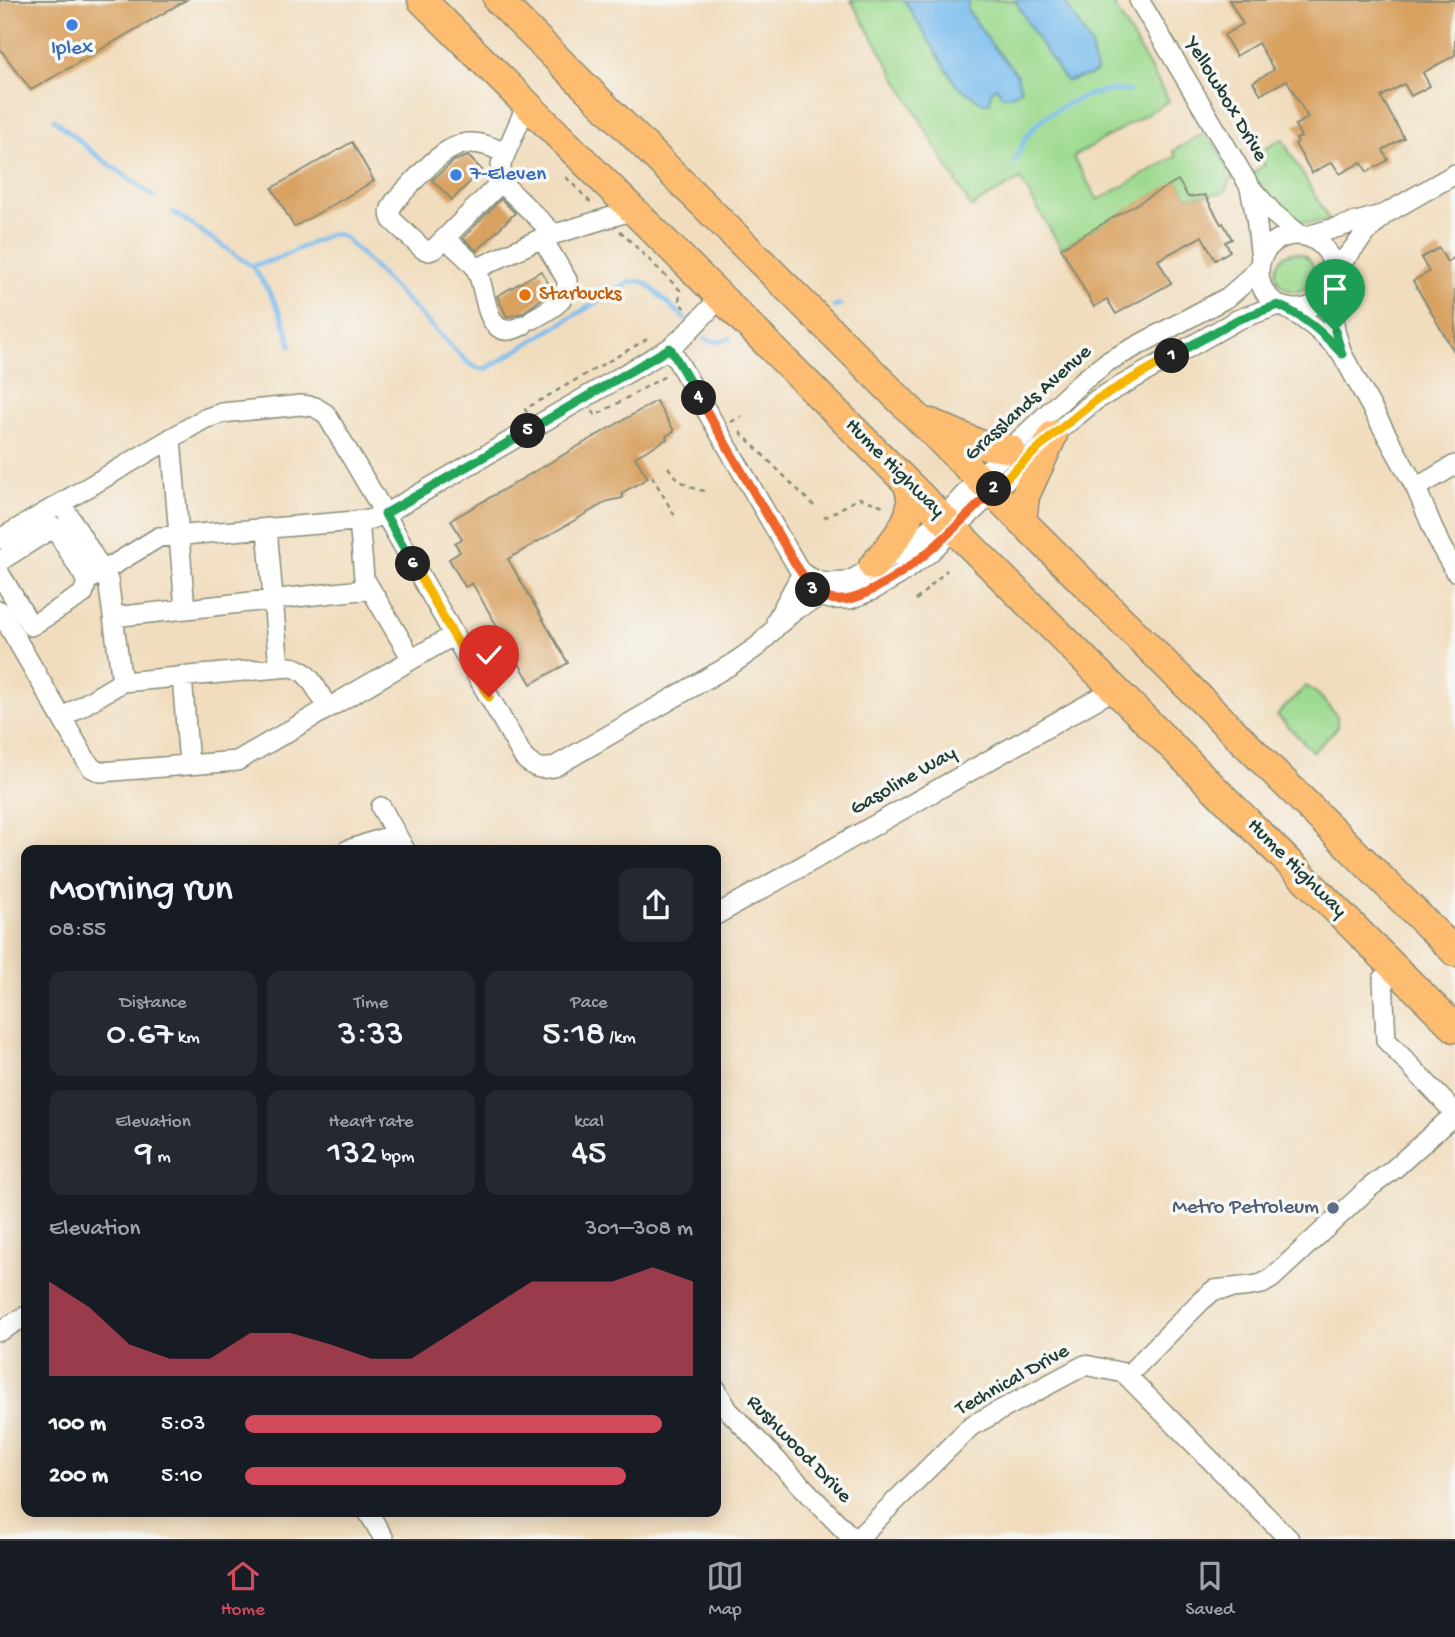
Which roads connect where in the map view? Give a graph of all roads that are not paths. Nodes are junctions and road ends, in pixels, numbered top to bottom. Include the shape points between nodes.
1 (422, 0) edge
2 (498, 0) edge
3 (1139, 0) edge
4 (527, 104) junction
5 (505, 153) junction
6 (1455, 174) edge
7 (501, 182) junction
8 (1250, 187) junction
9 (634, 210) junction
10 (1385, 214) junction
11 (548, 236) junction
12 (1303, 236) junction
13 (445, 238) junction
14 (1260, 263) junction
15 (476, 269) junction
16 (1331, 280) junction
17 (721, 296) junction
18 (1281, 306) junction
19 (1149, 339) junction
20 (670, 348) junction
21 (1342, 354) junction
22 (1162, 362) junction
23 (919, 418) junction
24 (1053, 435) junction
25 (171, 438) junction
26 (1010, 449) junction
27 (1455, 465) edge
28 (908, 484) junction
29 (985, 485) junction
30 (1416, 488) junction
31 (61, 503) junction
32 (385, 514) junction
33 (359, 520) junction
34 (1022, 522) junction
35 (948, 523) junction
36 (267, 528) junction
37 (179, 535) junction
38 (0, 539) edge
39 (0, 561) edge
40 (873, 566) junction
41 (1455, 571) edge
42 (802, 573) junction
43 (0, 574) edge
44 (95, 576) junction
45 (370, 589) junction
46 (822, 596) junction
47 (273, 600) junction
48 (185, 610) junction
49 (0, 611) edge
50 (113, 617) junction
51 (454, 635) junction
52 (767, 638) junction
53 (412, 659) junction
54 (279, 668) junction
55 (182, 676) junction
56 (122, 682) junction
57 (1115, 688) junction
58 (328, 708) junction
59 (62, 718) junction
60 (189, 765) junction
61 (381, 807) dead end
62 (401, 842) edge
63 (381, 845) edge
64 (721, 912) edge
65 (1455, 952) edge
66 (1395, 968) junction
67 (1455, 1028) edge
68 (1455, 1114) edge
69 (21, 1319) edge
70 (0, 1331) edge
71 (1127, 1376) junction
72 (721, 1398) edge
73 (371, 1517) edge
74 (384, 1539) edge
75 (855, 1539) edge
76 (1289, 1539) edge

1 - 4 highway, Hume Highway
2 - 23 highway
3 - 8 street, Yellowbox Drive
4 - 5 street
4 - 9 highway, Hume Highway
5 - 7 street
5 - 13 street via 482,144 455,147 396,200 392,220 423,250 434,249
6 - 10 street
7 - 11 street
7 - 13 street
8 - 12 street via 1274,214
8 - 14 street
9 - 11 street
9 - 17 highway, Hume Highway
10 - 12 street
10 - 16 street
11 - 15 street
11 - 15 street via 567,280 566,294 509,331 497,326 484,302
12 - 14 street via 1276,240
12 - 16 street via 1326,250 1332,261
13 - 15 street
14 - 18 street via 1262,289
14 - 19 street, Grasslands Avenue via 1228,297
16 - 18 street via 1316,303 1296,309
16 - 21 street via 1335,331
17 - 20 street
17 - 28 highway, Hume Highway
18 - 21 street via 1304,317
18 - 22 street, Grasslands Avenue via 1237,320
19 - 22 street
19 - 26 street, Grasslands Avenue via 1079,384
20 - 32 street
20 - 42 street
21 - 30 street
22 - 24 street, Grasslands Avenue via 1096,400
23 - 26 highway via 979,444
23 - 29 highway
24 - 29 street, Grasslands Avenue
24 - 34 highway via 1025,496
25 - 31 street
25 - 32 street via 222,412 314,407 326,414
25 - 37 street
26 - 29 street, Grasslands Avenue
27 - 30 street
28 - 35 highway, Hume Highway
28 - 40 highway via 907,518
29 - 34 highway
29 - 35 street, Grasslands Avenue
30 - 41 street
31 - 38 street
31 - 44 street
32 - 33 street
32 - 51 street
33 - 36 street
33 - 45 street via 364,578
34 - 65 highway
35 - 40 street
35 - 46 street via 912,567 873,590 850,599
35 - 57 highway, Hume Highway
36 - 37 street
36 - 47 street
37 - 44 street via 159,537
37 - 48 street
39 - 44 street via 54,527
40 - 42 street via 836,583
42 - 46 street
42 - 52 street
43 - 44 street via 31,626 83,594
44 - 50 street via 108,580
45 - 47 street
45 - 53 street
46 - 52 street via 796,609
47 - 48 street
47 - 54 street
48 - 50 street
49 - 59 street
50 - 56 street
51 - 52 street via 524,758 541,770 554,767 732,664
51 - 53 street
53 - 58 street
54 - 55 street
54 - 58 street via 298,667
55 - 56 street
55 - 60 street
56 - 59 street
57 - 64 street, Gasoline Way
57 - 66 highway, Hume Highway
58 - 60 street via 237,761
59 - 60 street via 86,760 101,772
61 - 62 street
62 - 63 street
66 - 67 highway, Hume Highway
66 - 68 street via 1383,979 1386,1040
68 - 71 street via 1272,1278 1251,1286 1214,1290
69 - 70 street
71 - 75 street, Technical Drive via 1085,1364 971,1426
71 - 76 street, Technical Drive
72 - 75 street, Rushwood Drive
73 - 74 street

